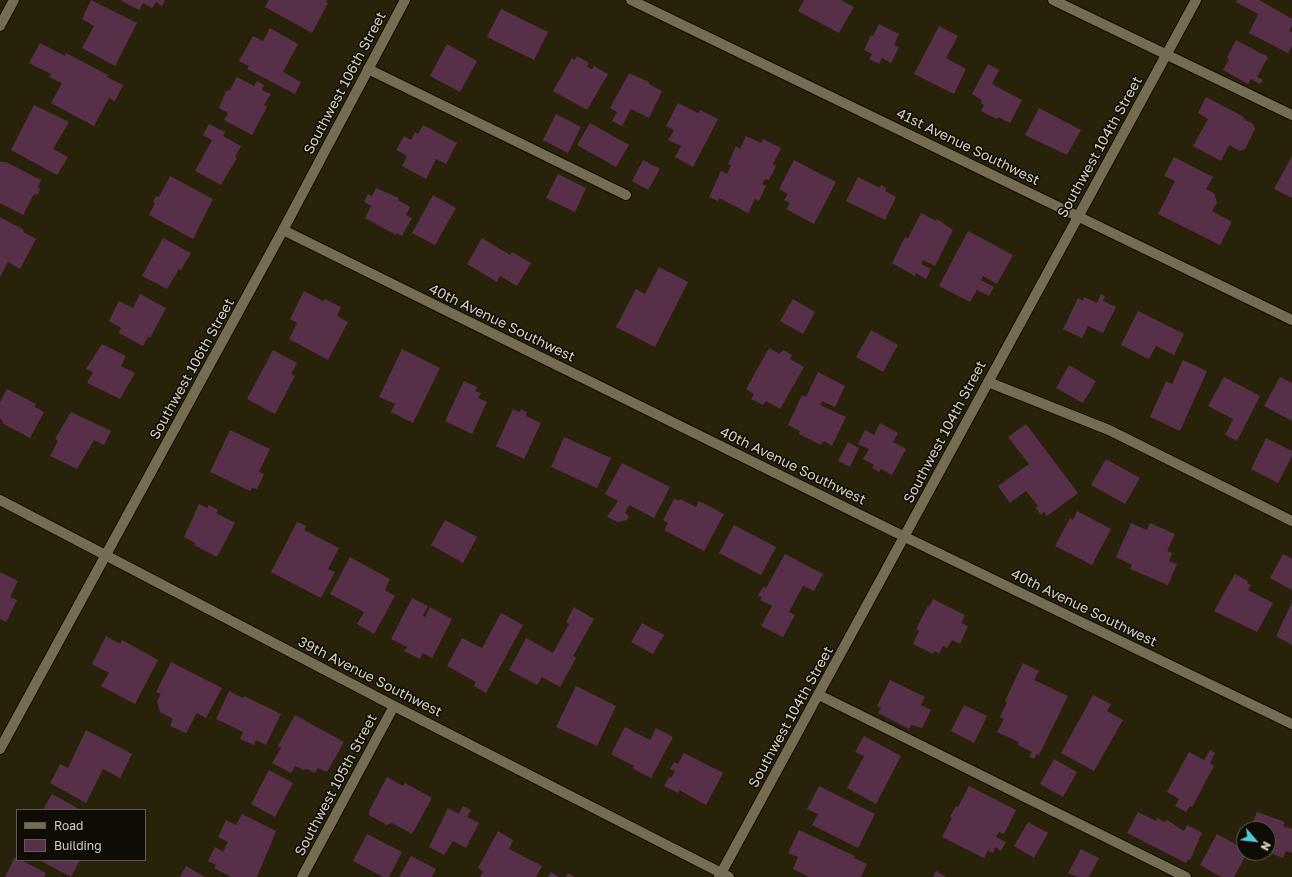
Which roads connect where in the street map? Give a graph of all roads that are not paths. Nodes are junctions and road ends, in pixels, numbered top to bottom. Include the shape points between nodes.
1 (14, 0) edge
2 (405, 0) edge
3 (631, 0) edge
4 (1054, 0) edge
5 (1196, 0) edge
6 (0, 26) edge
7 (1166, 55) junction
8 (368, 69) junction
9 (1292, 115) edge
10 (626, 195) dead end
11 (1078, 215) junction
12 (283, 230) junction
13 (1292, 320) edge
14 (988, 382) junction
15 (0, 500) edge
16 (1292, 520) edge
17 (905, 537) junction
18 (106, 555) junction
19 (819, 695) junction
20 (394, 706) junction
21 (1292, 724) edge
22 (0, 749) edge
23 (723, 876) edge
24 (302, 877) edge
25 (1186, 877) edge

1 - 6 street
2 - 8 street, Southwest 106th Street
3 - 11 street, 41st Avenue Southwest
4 - 7 street
5 - 7 street, Southwest 104th Street
7 - 9 street
7 - 11 street, Southwest 104th Street
8 - 10 street
8 - 12 street, Southwest 106th Street
11 - 13 street, 41st Avenue Southwest
11 - 14 street, Southwest 104th Street
12 - 17 street, 40th Avenue Southwest
12 - 18 street, Southwest 106th Street
14 - 16 street via 1109,430
14 - 17 street, Southwest 104th Street
15 - 18 street, 39th Avenue Southwest
17 - 19 street, Southwest 104th Street
17 - 21 street, 40th Avenue Southwest
18 - 20 street, 39th Avenue Southwest
18 - 22 street, Southwest 106th Street
19 - 23 street, Southwest 104th Street
19 - 25 street
20 - 23 street, 39th Avenue Southwest
20 - 24 street, Southwest 105th Street

